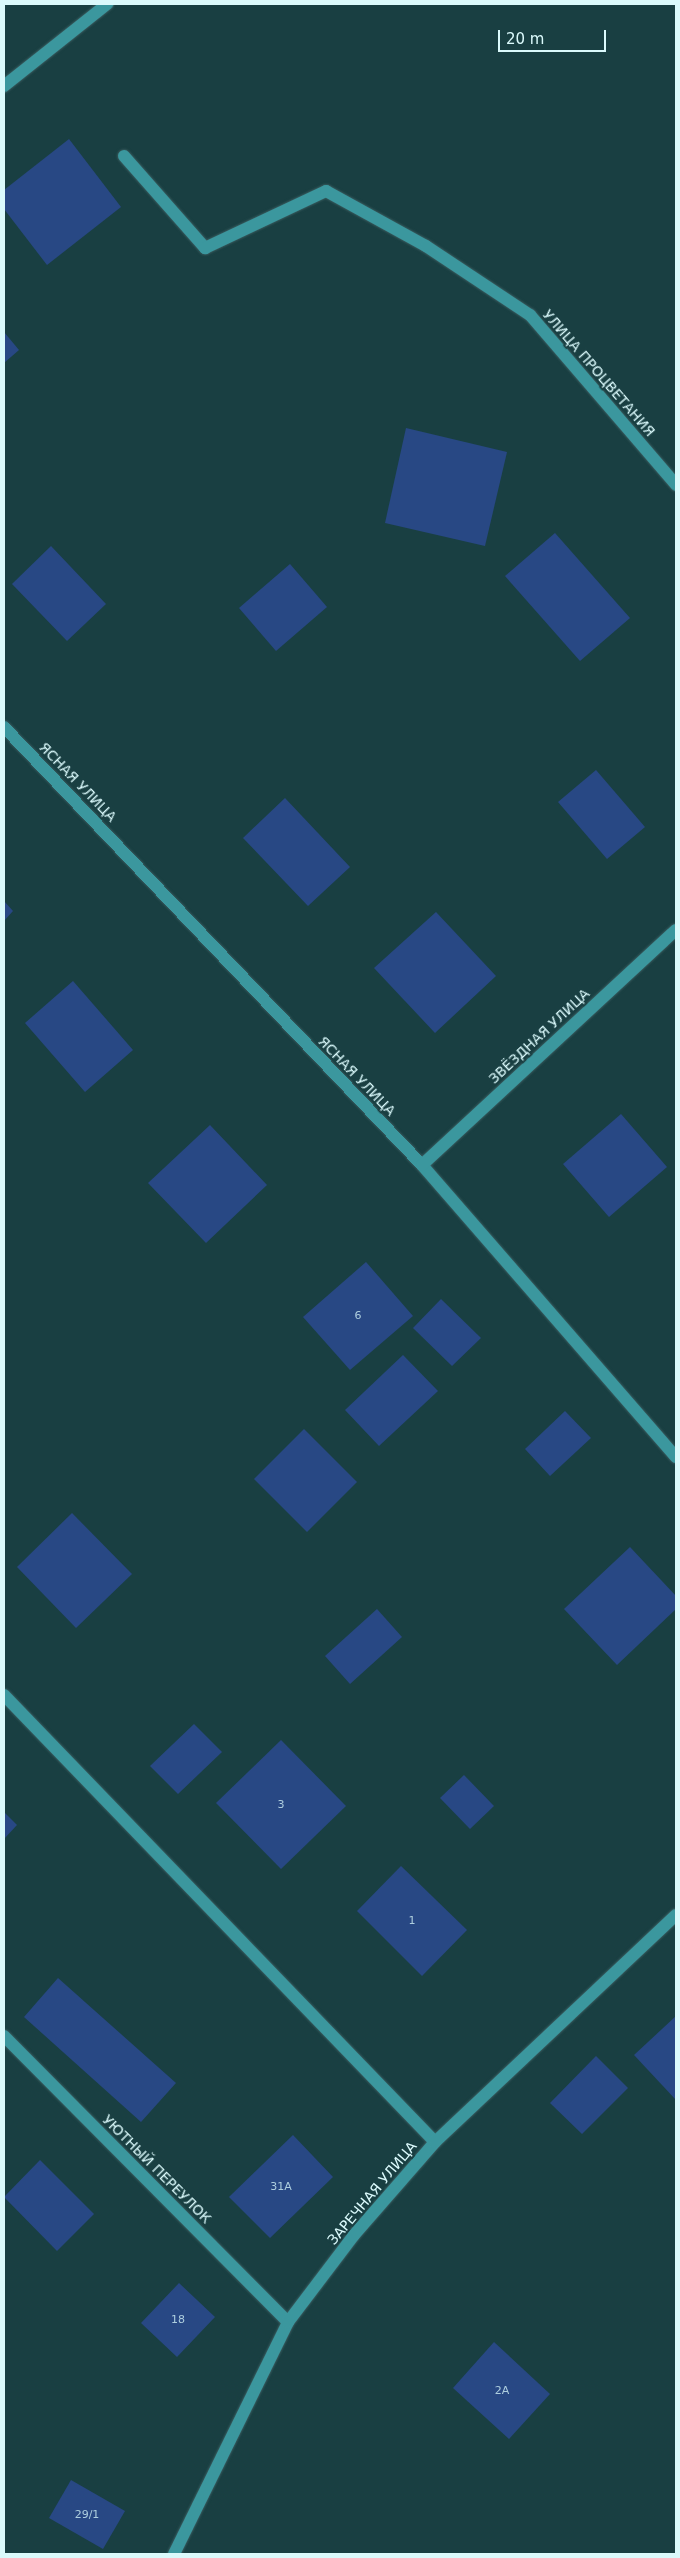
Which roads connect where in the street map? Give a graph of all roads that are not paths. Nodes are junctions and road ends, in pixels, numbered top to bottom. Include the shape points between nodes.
1 (106, 4) edge
2 (4, 86) edge
3 (124, 156) dead end
4 (676, 485) edge
5 (4, 727) edge
6 (676, 930) edge
7 (422, 1165) junction
8 (676, 1457) edge
9 (4, 1695) edge
10 (676, 1915) edge
11 (4, 2036) edge
12 (435, 2142) junction
13 (288, 2322) junction
14 (174, 2554) edge

1 - 2 street
3 - 4 street, УЛИЦА ПРОЦВЕТАНИЯ via 205,248 326,191 426,246 530,315
5 - 7 street, ЯСНАЯ УЛИЦА
6 - 7 street, ЗВЁЗДНАЯ УЛИЦА
7 - 8 street, ЯСНАЯ УЛИЦА
9 - 12 street
10 - 12 street, ЗАРЕЧНАЯ УЛИЦА
11 - 13 street, УЮТНЫЙ ПЕРЕУЛОК
12 - 13 street, ЗАРЕЧНАЯ УЛИЦА via 354,2235
13 - 14 street, ЗАРЕЧНАЯ УЛИЦА

